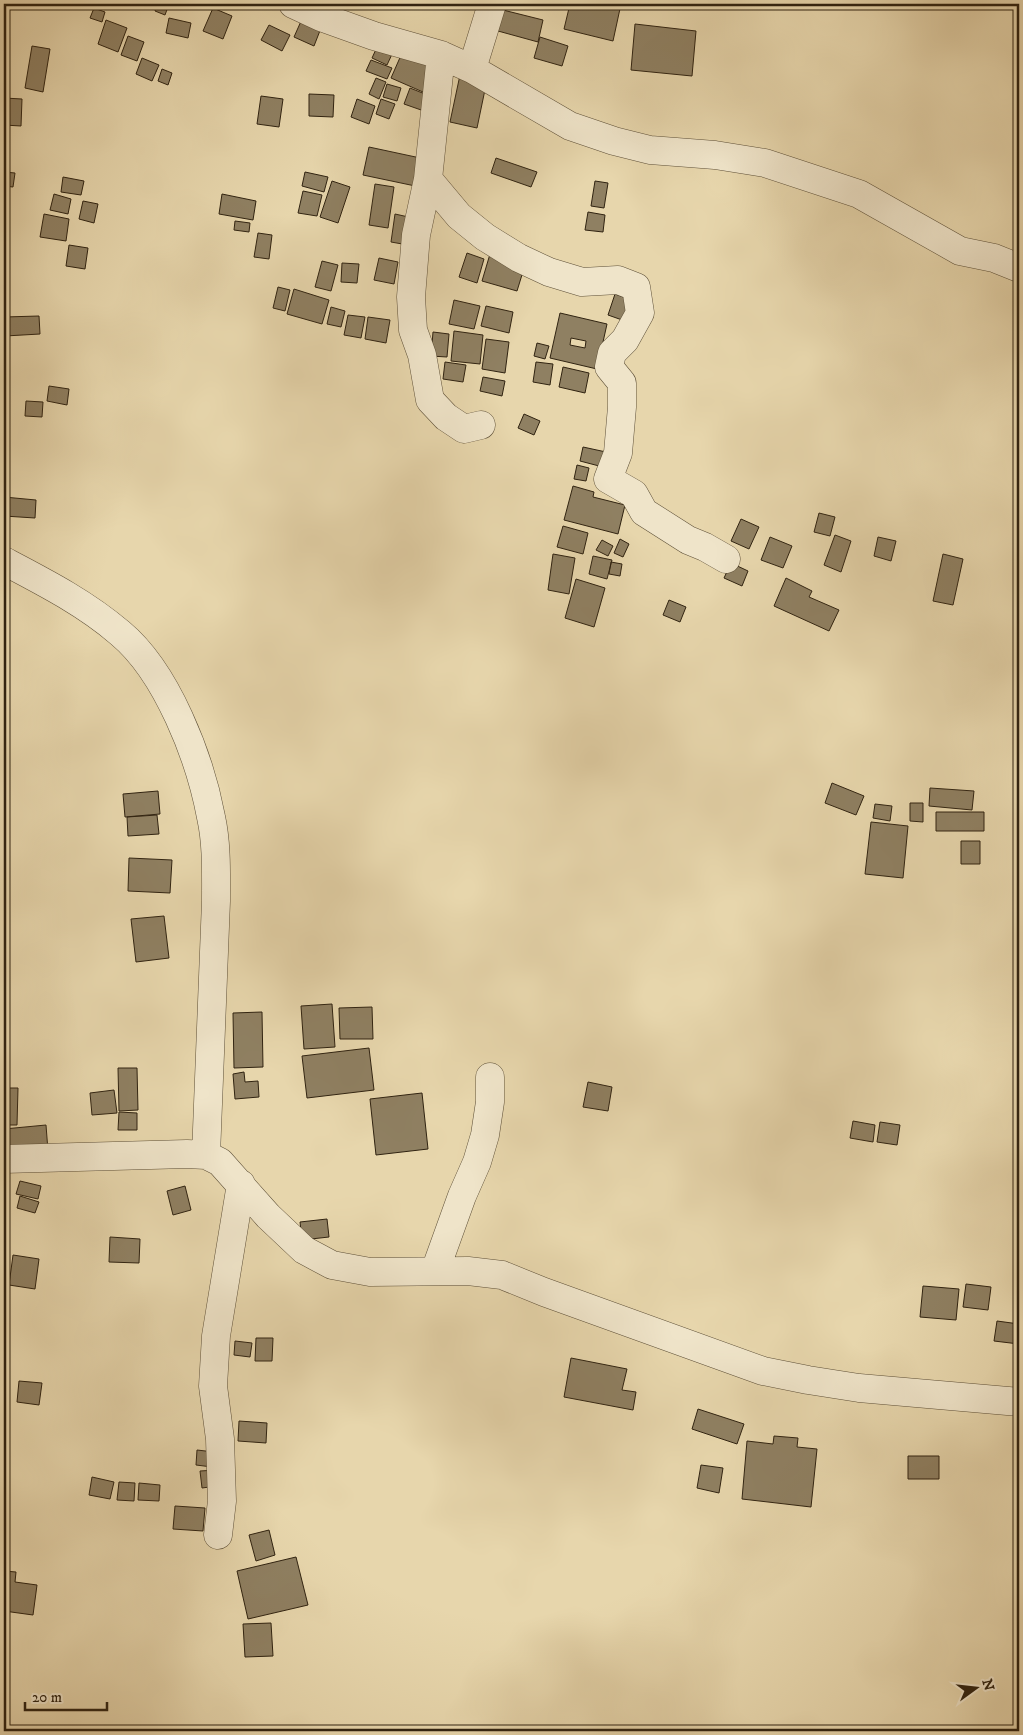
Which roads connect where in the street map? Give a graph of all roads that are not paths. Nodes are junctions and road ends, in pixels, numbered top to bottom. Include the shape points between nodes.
1 (292, 4) edge
2 (492, 4) edge
3 (441, 55) junction
4 (472, 69) junction
5 (428, 179) junction
6 (1019, 268) edge
7 (481, 425) dead end
8 (726, 559) dead end
9 (4, 561) edge
10 (490, 1077) dead end
11 (206, 1155) junction
12 (4, 1159) edge
13 (241, 1184) junction
14 (435, 1271) junction
15 (1019, 1402) edge
16 (218, 1535) dead end

1 - 3 street via 374,36
2 - 4 street
3 - 4 street
3 - 5 street
4 - 6 street via 570,126 650,150 765,163 859,194 960,251 994,258
5 - 7 street via 416,235 411,297 413,330 422,355 430,400 446,417 464,429
5 - 8 street via 459,216 519,258 582,282 618,280 636,287 640,313 625,340 612,353 609,367 622,383 622,407 618,453 608,479 634,494 644,512
9 - 11 street via 76,600 121,634 154,670 180,717 200,773 212,818 216,891
10 - 14 street via 485,1135
11 - 12 street
11 - 13 street via 220,1162
13 - 14 street via 268,1216 304,1250 332,1265 370,1272
13 - 16 street via 216,1336 212,1386 221,1457 222,1501
14 - 15 street via 502,1275 763,1371 859,1388

